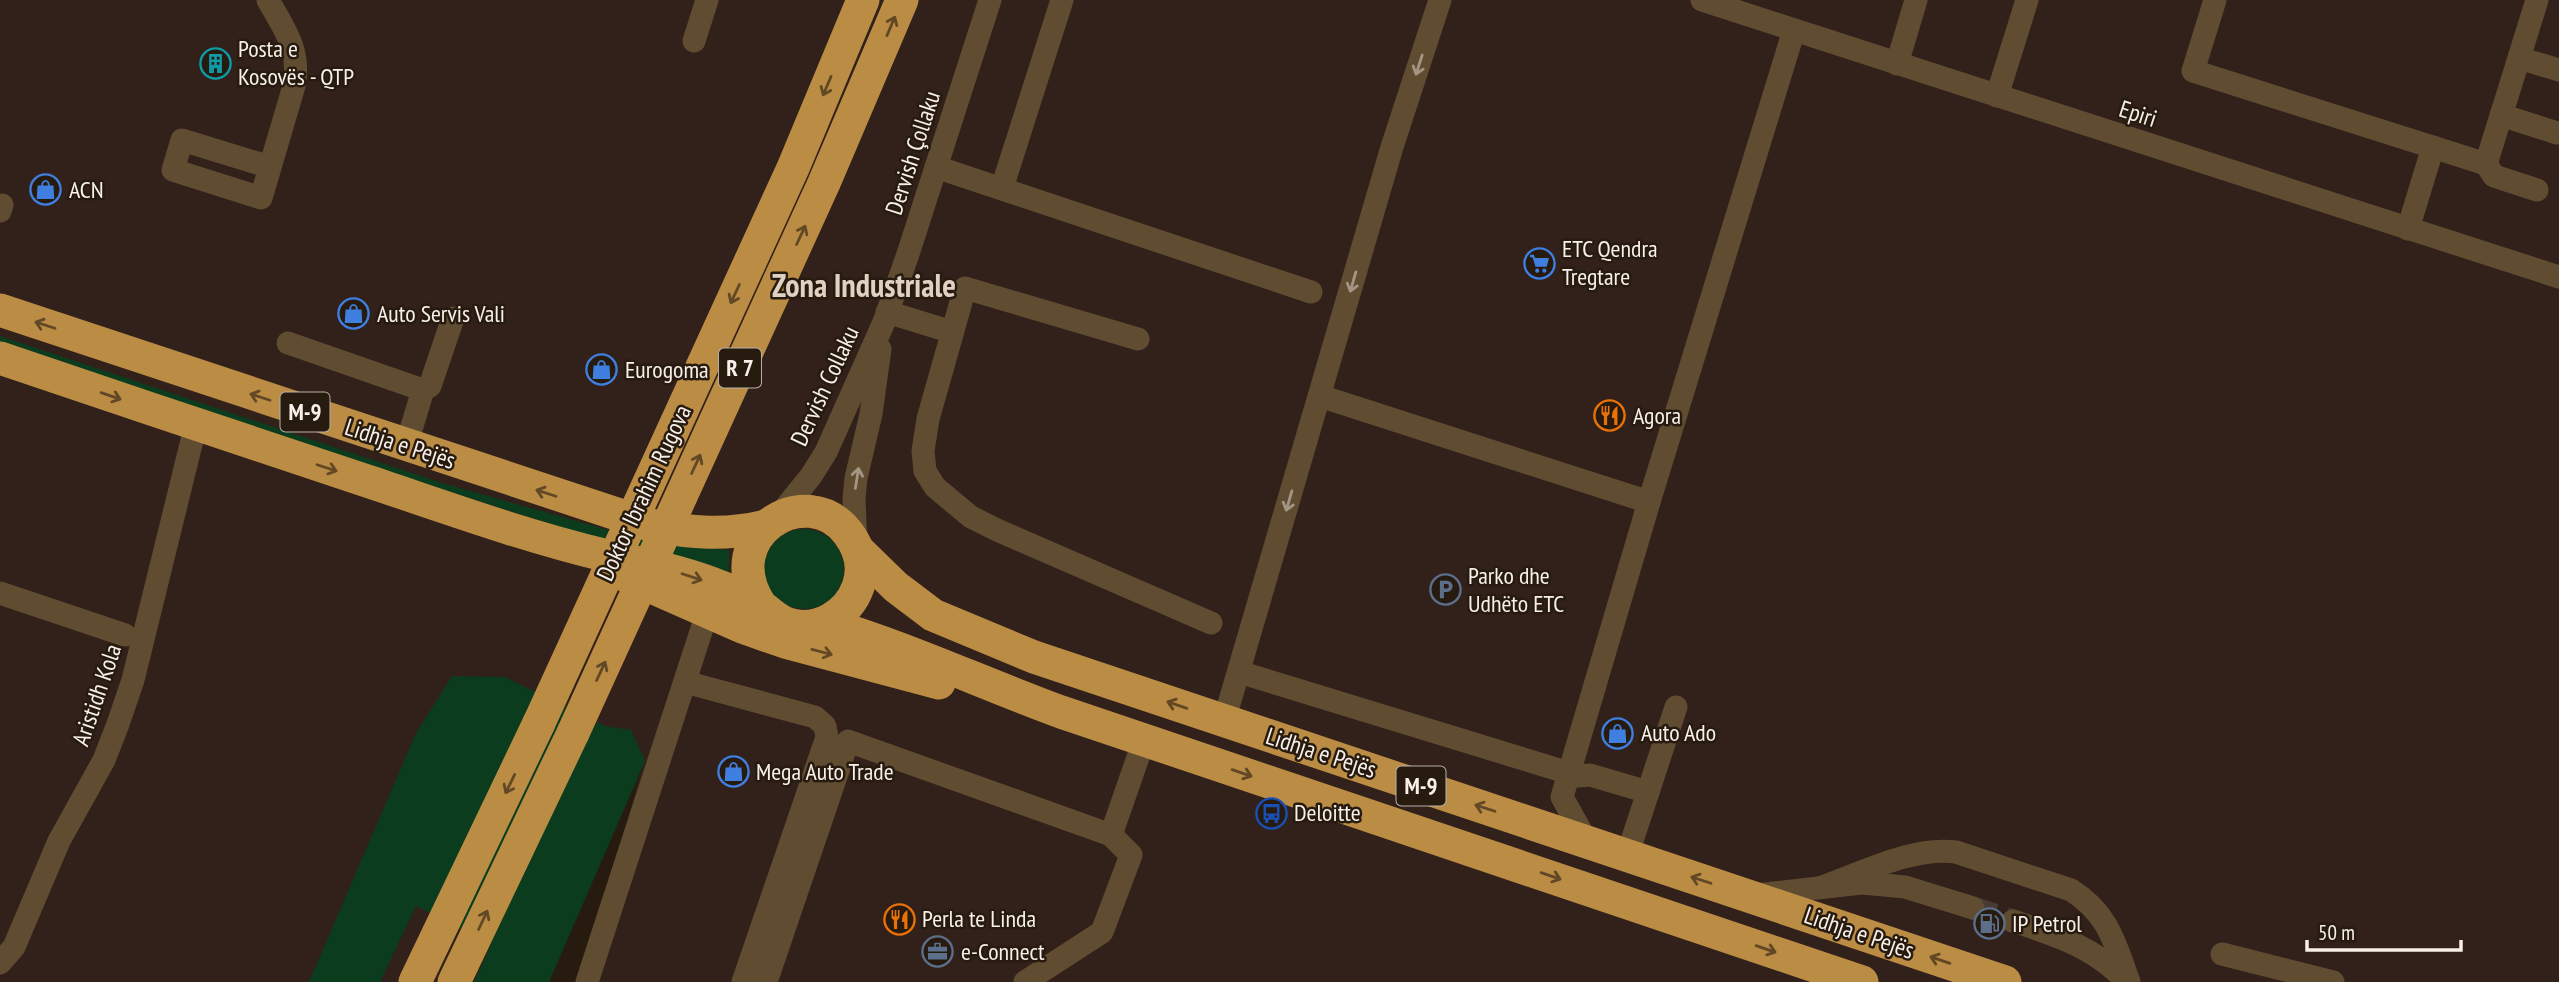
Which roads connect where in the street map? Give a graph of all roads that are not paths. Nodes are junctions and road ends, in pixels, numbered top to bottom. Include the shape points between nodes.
1 (268, 0) edge
2 (707, 0) edge
3 (863, 0) edge
4 (902, 0) edge
5 (990, 0) edge
6 (1062, 0) edge
7 (1440, 0) edge
8 (1702, 0) edge
9 (1916, 0) edge
10 (2028, 0) edge
11 (2215, 0) edge
12 (2537, 0) edge
13 (1794, 30) junction
14 (694, 41) dead end
15 (2519, 58) junction
16 (1897, 64) junction
17 (2559, 70) edge
18 (1997, 96) junction
19 (2501, 115) junction
20 (2557, 133) edge
21 (2433, 147) junction
22 (2486, 164) junction
23 (270, 167) dead end
24 (936, 167) junction
25 (1002, 188) junction
26 (2537, 190) dead end
27 (2408, 229) junction
28 (2559, 277) edge
29 (1311, 292) dead end
30 (0, 310) edge
31 (885, 317) junction
32 (453, 318) dead end
33 (953, 332) junction
34 (1138, 339) dead end
35 (288, 343) dead end
36 (0, 358) edge
37 (423, 390) junction
38 (1320, 396) junction
39 (196, 424) junction
40 (405, 446) junction
41 (1648, 502) junction
42 (771, 522) junction
43 (555, 543) junction
44 (857, 548) junction
45 (0, 593) edge
46 (761, 606) junction
47 (707, 613) junction
48 (824, 623) junction
49 (1211, 623) dead end
50 (125, 635) dead end
51 (1239, 672) junction
52 (685, 682) junction
53 (1676, 708) dead end
54 (1061, 712) junction
55 (1224, 721) junction
56 (1144, 740) junction
57 (1545, 766) junction
58 (1569, 773) junction
59 (1648, 792) junction
60 (1562, 797) junction
61 (1111, 835) junction
62 (1587, 842) junction
63 (1627, 856) junction
64 (1822, 887) junction
65 (1748, 896) junction
66 (1973, 908) tunnel mouth
67 (2013, 921) tunnel mouth
68 (2222, 954) dead end
69 (7, 955) edge
70 (5, 982) edge
71 (415, 982) edge
72 (454, 982) edge
73 (587, 982) edge
74 (743, 982) edge
75 (766, 982) edge
76 (1025, 982) edge
77 (1862, 982) edge
78 (2005, 982) edge
79 (2128, 982) edge
80 (2333, 982) edge

1 - 23 street via 288,34 298,69
2 - 14 street
3 -> 71 highway, Doktor Ibrahim Rugova / R 7, bridge via 787,180 539,723
72 -> 4 highway, Doktor Ibrahim Rugova / R 7, bridge via 819,195
5 - 24 street, Dervish Çollaku
6 - 25 street
7 -> 38 street
8 - 13 street, Epiri
9 - 16 street
10 - 18 street
11 - 21 street via 2193,71
12 - 15 street
13 - 16 street, Epiri
13 - 41 street
15 - 17 street
15 - 19 street
16 - 18 street, Epiri
18 - 27 street, Epiri
19 - 20 street
19 - 22 street
21 - 22 street
21 - 27 street
22 - 26 street via 2494,176
24 - 25 street
24 - 31 street, Dervish Çollaku
25 - 29 street
27 - 28 street, Epiri
40 -> 30 highway, Lidhja e Pejës / M-9
31 - 33 street
31 - 42 street, Dervish Collaku via 826,452
44 -> 31 street, Dervish Collaku via 856,478
32 - 37 street via 430,386
33 - 34 street via 965,288
33 - 49 street via 923,451 925,471 935,487 971,517 997,530
35 - 37 street
36 -> 39 highway, Lidhja e Pejës / M-9
37 - 40 street
38 - 41 street
38 -> 51 street
39 -> 43 highway, Lidhja e Pejës / M-9
39 - 69 street, Aristidh Kola via 118,724
42 -> 40 highway, Lidhja e Pejës / M-9 via 743,532 713,534 650,526
41 - 58 street
42 - 44 highway, Lidhja e Pejës via 794,512 813,512 839,524
42 - 46 highway via 756,537 747,565 752,594
43 -> 46 highway, Lidhja e Pejës / M-9 via 673,571
43 - 47 highway
44 - 48 highway via 861,580 856,594 837,616
55 -> 44 highway, Lidhja e Pejës / M-9 via 1034,657 933,615
45 - 50 street
46 - 48 highway, Lidhja e Pejës via 790,624
47 - 52 street
47 -> 54 highway via 785,642
48 - 54 highway, Lidhja e Pejës / M-9 via 914,652
51 - 55 street
51 - 57 street
52 - 73 street
52 - 74 street via 815,717 825,726 827,737
53 - 59 street
54 - 56 highway, Lidhja e Pejës / M-9
62 -> 55 highway, Lidhja e Pejës / M-9
56 - 61 street
56 -> 77 highway, Lidhja e Pejës / M-9
57 - 58 street
57 - 60 street
58 - 59 street
58 - 60 street
59 - 63 street
60 - 62 street
61 - 75 street via 848,741
61 - 76 street via 1131,855 1102,932
62 - 63 highway, Lidhja e Pejës / M-9
65 -> 63 highway, Lidhja e Pejës / M-9
64 - 65 street
64 - 66 street via 1883,884
64 - 79 street via 1915,854 1936,849 1956,852 2086,899 2111,932
78 -> 65 highway, Lidhja e Pejës / M-9
67 - 79 street via 2084,947
68 - 80 street
69 - 70 street, Aristidh Kola

